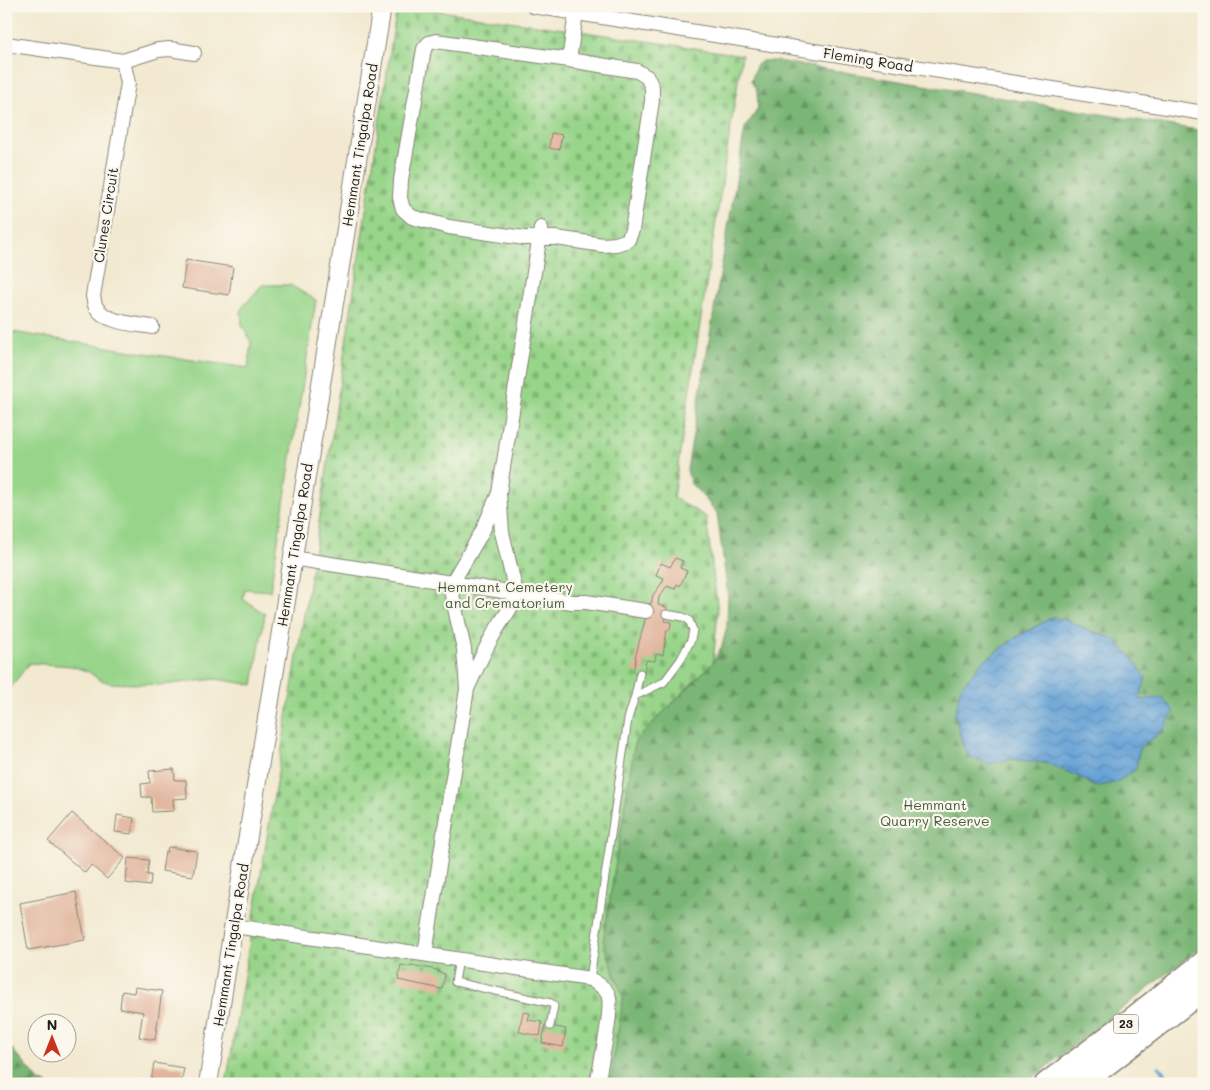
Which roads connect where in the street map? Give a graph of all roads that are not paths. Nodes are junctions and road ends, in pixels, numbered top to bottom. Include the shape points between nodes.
1 (382, 6) edge
2 (533, 6) edge
3 (576, 13) junction
4 (6, 44) edge
5 (194, 53) dead end
6 (569, 60) junction
7 (123, 62) junction
8 (1204, 113) edge
9 (541, 233) junction
10 (152, 326) dead end
11 (499, 493) junction
12 (483, 530) junction
13 (502, 532) junction
14 (292, 558) junction
15 (452, 583) junction
16 (516, 594) junction
17 (646, 611) dead end
18 (666, 614) dead end
19 (464, 649) junction
20 (484, 652) junction
21 (640, 673) dead end
22 (467, 689) junction
23 (635, 696) junction
24 (234, 926) junction
25 (425, 954) junction
26 (459, 959) junction
27 (1204, 962) edge
28 (590, 979) junction
29 (1204, 989) edge
30 (550, 1026) dead end
31 (208, 1084) edge
32 (597, 1084) edge
33 (1046, 1084) edge
34 (1081, 1084) edge

1 - 14 street, Hemmant Tingalpa Road
2 - 3 street, Fleming Road
3 - 6 street
3 - 8 street, Fleming Road
4 - 7 street
5 - 7 street via 158,50
6 - 9 street via 637,71 647,77 652,87 634,221 628,240 616,244 603,245
6 - 9 street via 436,41 429,43 424,50 402,180 400,198 403,209 412,216 449,227 524,238
7 - 10 street, Clunes Circuit via 128,83 93,296 96,307 105,317
9 - 11 street
11 - 12 street
11 - 13 street
12 - 13 street
12 - 15 street
13 - 16 street
14 - 15 street
14 - 24 street, Hemmant Tingalpa Road
15 - 16 street
15 - 19 street
16 - 17 street
16 - 20 street via 515,601
18 - 23 lane via 689,620 693,630 691,640 671,675 664,682
19 - 20 street
19 - 22 street
20 - 22 street
21 - 23 lane
22 - 25 street
23 - 28 lane via 628,719
24 - 25 street
24 - 31 street, Hemmant Tingalpa Road
25 - 26 street
26 - 28 street
26 - 30 lane via 455,982 551,1003 554,1006
27 - 33 main road, 23
28 - 32 street via 608,994 610,1011
29 - 34 main road, 23

